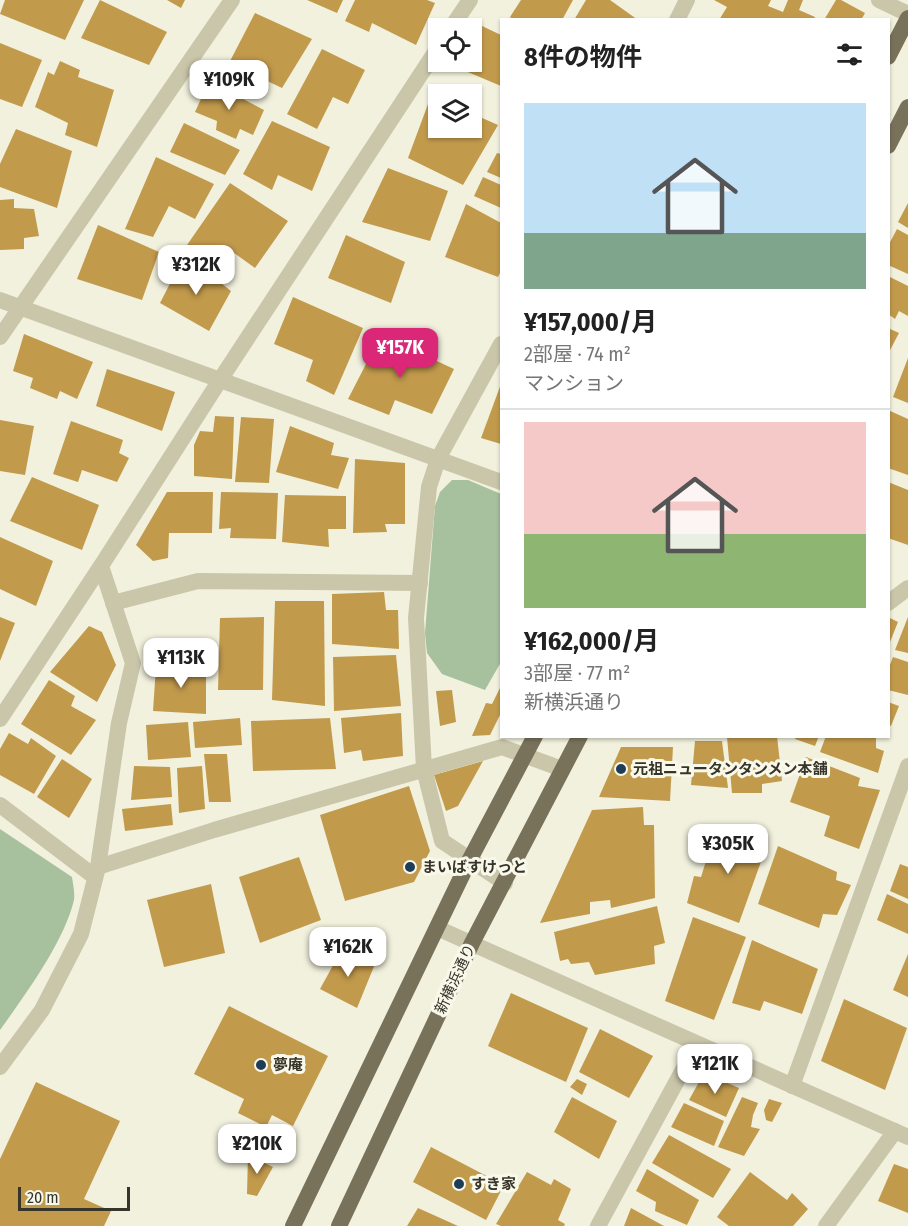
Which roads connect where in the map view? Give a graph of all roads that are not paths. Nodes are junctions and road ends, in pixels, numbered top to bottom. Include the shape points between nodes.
1 (232, 0) edge
2 (470, 0) edge
3 (687, 0) edge
4 (879, 0) edge
5 (908, 14) edge
6 (458, 18) edge
7 (677, 18) edge
8 (908, 18) edge
9 (890, 53) edge
10 (428, 63) edge
11 (908, 107) edge
12 (890, 142) edge
13 (0, 300) edge
14 (21, 308) junction
15 (0, 338) edge
16 (500, 346) edge
17 (220, 380) junction
18 (438, 459) junction
19 (500, 482) edge
20 (100, 566) junction
21 (420, 583) junction
22 (908, 588) edge
23 (890, 602) edge
24 (112, 603) junction
25 (0, 719) edge
26 (534, 738) edge
27 (579, 738) edge
28 (525, 754) junction
29 (908, 766) edge
30 (562, 769) junction
31 (424, 770) junction
32 (0, 805) edge
33 (469, 861) junction
34 (96, 872) junction
35 (505, 883) junction
36 (437, 928) junction
37 (472, 943) junction
38 (697, 1044) junction
39 (0, 1067) edge
40 (792, 1086) junction
41 (902, 1134) edge
42 (293, 1226) edge
43 (339, 1226) edge
44 (598, 1226) edge
45 (825, 1226) edge

1 - 14 street
2 - 6 street
3 - 7 street
4 - 5 street
8 - 9 main road
10 - 17 street
11 - 12 main road
13 - 14 street
14 - 15 street
14 - 17 street
16 - 18 street
17 - 18 street
17 - 20 street
18 - 19 street
18 - 21 street via 429,487
20 - 24 street
20 - 25 street
21 - 24 street via 198,581
21 - 31 street via 416,618
22 - 23 street
24 - 34 street via 133,663 119,723
26 - 28 main road
27 - 30 main road, 新横浜通り
28 - 30 street
28 - 31 street via 502,747
28 - 33 main road
29 - 40 street
30 - 35 main road, 新横浜通り
31 - 33 street via 442,841
31 - 34 street via 214,830
32 - 34 street
33 - 35 street
33 - 36 main road
34 - 39 street via 81,934 42,1010
35 - 37 main road, 新横浜通り
36 - 37 street
36 - 42 main road
37 - 38 street
37 - 43 main road, 新横浜通り
38 - 40 street
38 - 44 street
40 - 41 street
41 - 45 street

